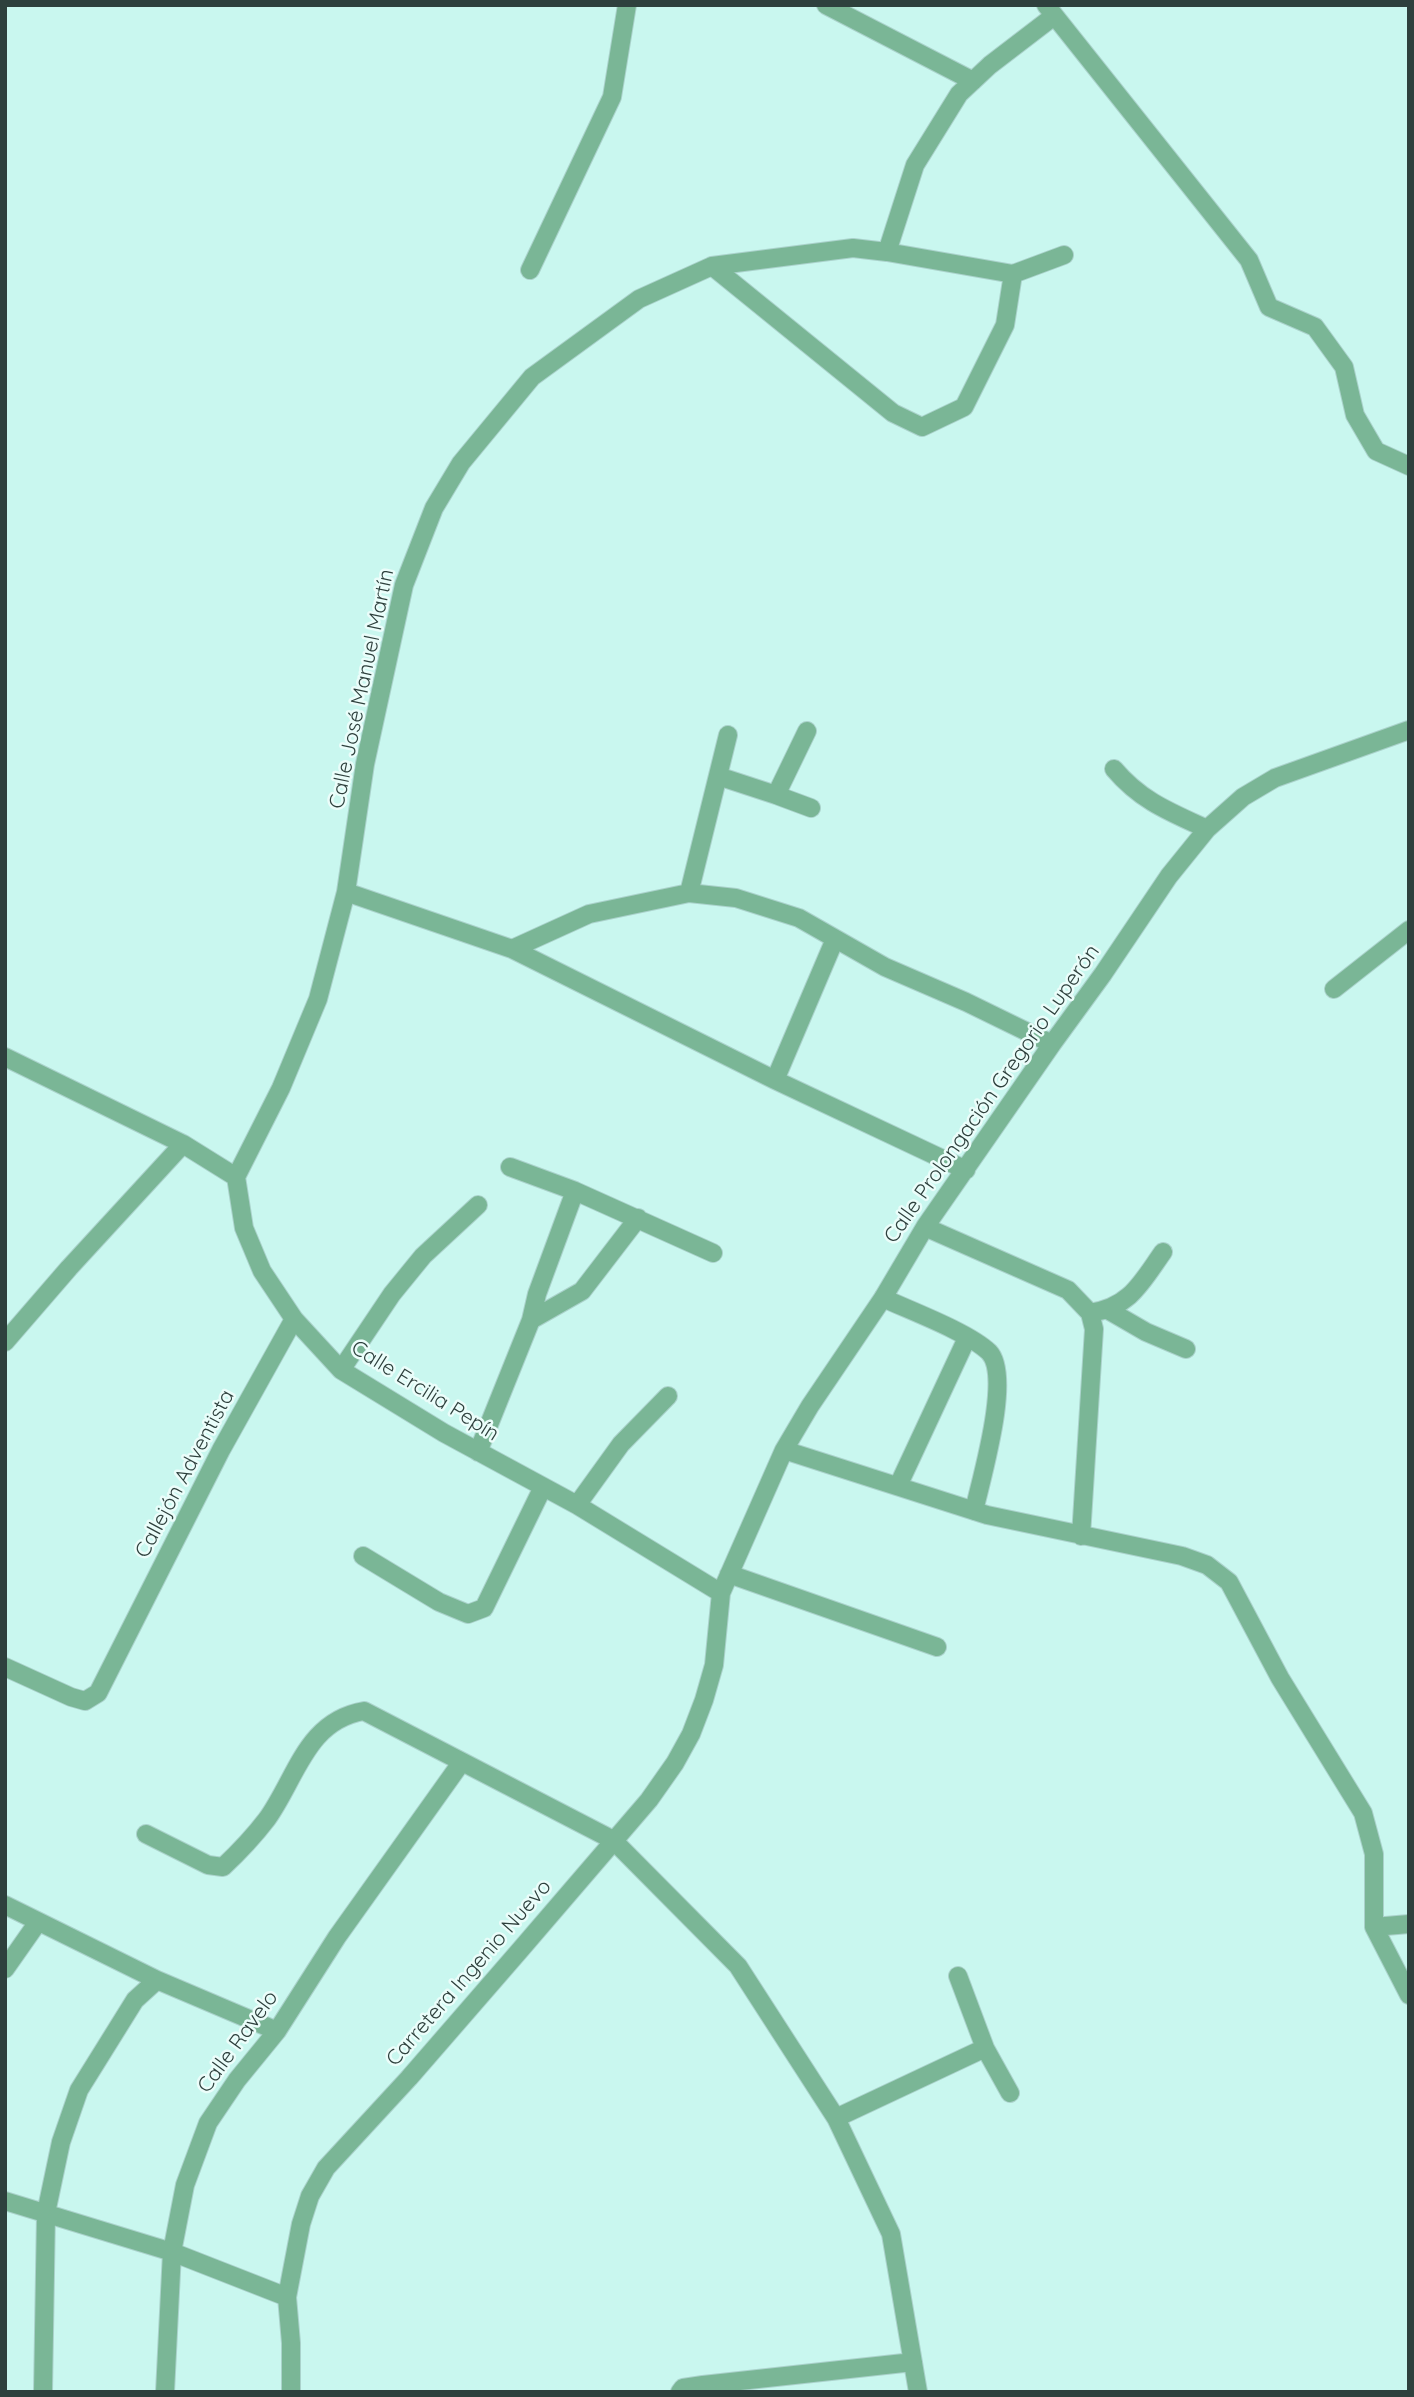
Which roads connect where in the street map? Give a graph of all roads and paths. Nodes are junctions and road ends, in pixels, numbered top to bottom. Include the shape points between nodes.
1 (627, 5) edge
2 (826, 5) edge
3 (1050, 11) edge
4 (973, 81) junction
5 (887, 252) junction
6 (1064, 255) dead end
7 (712, 266) junction
8 (530, 270) dead end
9 (1013, 274) junction
10 (1409, 466) edge
11 (1409, 730) edge
12 (807, 731) dead end
13 (728, 735) dead end
14 (1114, 769) dead end
15 (718, 776) junction
16 (776, 795) junction
17 (811, 808) dead end
18 (1207, 829) junction
19 (346, 892) junction
20 (689, 893) junction
21 (1409, 930) edge
22 (835, 939) junction
23 (512, 949) junction
24 (1334, 989) dead end
25 (1052, 1044) junction
26 (5, 1057) edge
27 (775, 1080) junction
28 (183, 1144) junction
29 (510, 1167) dead end
30 (966, 1170) junction
31 (236, 1177) junction
32 (575, 1191) junction
33 (478, 1205) dead end
34 (638, 1218) junction
35 (925, 1227) junction
36 (1163, 1252) dead end
37 (713, 1254) dead end
38 (883, 1298) junction
39 (1108, 1310) junction
40 (1090, 1313) junction
41 (294, 1318) junction
42 (531, 1320) junction
43 (967, 1338) junction
44 (5, 1342) edge
45 (1186, 1349) dead end
46 (341, 1370) junction
47 (668, 1396) dead end
48 (784, 1450) junction
49 (478, 1452) junction
50 (898, 1486) junction
51 (543, 1488) junction
52 (577, 1505) junction
53 (974, 1511) junction
54 (1081, 1536) junction
55 (363, 1556) dead end
56 (729, 1574) junction
57 (721, 1593) junction
58 (937, 1647) dead end
59 (5, 1667) edge
60 (461, 1763) junction
61 (146, 1834) dead end
62 (613, 1840) junction
63 (5, 1905) edge
64 (38, 1922) junction
65 (1409, 1924) edge
66 (1374, 1927) junction
67 (5, 1969) edge
68 (958, 1976) dead end
69 (156, 1980) junction
70 (1409, 1995) edge
71 (277, 2031) junction
72 (985, 2048) junction
73 (1010, 2093) dead end
74 (836, 2118) junction
75 (5, 2201) edge
76 (46, 2213) junction
77 (172, 2252) junction
78 (287, 2298) junction
79 (913, 2362) junction
80 (43, 2392) edge
81 (165, 2392) edge
82 (291, 2392) edge
83 (680, 2392) edge
84 (918, 2392) edge

1 - 8 street via 612,97
2 - 4 street
3 - 4 street
3 - 10 street via 1249,260 1269,307 1315,327 1344,367 1354,415 1376,451
4 - 5 street via 959,94 915,165
5 - 7 street, Calle José Manuel Martín via 853,248
5 - 9 street, Calle José Manuel Martín
6 - 9 street
7 - 9 street via 893,413 922,427 964,407 1005,325
7 - 19 street, Calle José Manuel Martín via 639,299 532,377 461,463 434,508 404,585 365,764
11 - 18 street, Calle Prolongación Gregorio Luperón via 1275,778 1242,797
12 - 16 street
13 - 15 street
14 - 18 street via 1131,789
15 - 16 street
15 - 20 street
16 - 17 street
18 - 25 street, Calle Prolongación Gregorio Luperón
19 - 23 street
19 - 31 street, Calle José Manuel Martín via 317,999 281,1088
20 - 22 street via 736,898 799,918
20 - 23 street via 589,914
21 - 24 street
22 - 25 street
22 - 27 street
23 - 27 street
25 - 30 street, Calle Prolongación Gregorio Luperón
26 - 28 street
27 - 30 street
28 - 31 street
28 - 44 street
29 - 32 street
30 - 35 street, Calle Prolongación Gregorio Luperón
31 - 41 street, Calle Ercilia Pepín via 244,1228 262,1271
32 - 34 street
32 - 42 street
33 - 46 street via 423,1256 391,1294
34 - 37 street
34 - 42 street via 582,1291
35 - 38 street, Calle Prolongación Gregorio Luperón
35 - 40 street via 1068,1290
36 - 39 street via 1134,1293
38 - 43 street
38 - 48 street, Calle Prolongación Gregorio Luperón
39 - 40 street
39 - 45 street
40 - 54 street via 1094,1329
41 - 46 street, Calle Ercilia Pepín
41 - 59 street, Callejón Adventista via 221,1450 98,1693 85,1701
42 - 49 street
43 - 50 street
43 - 53 street via 990,1354 997,1369 999,1396
46 - 49 street, Calle Ercilia Pepín
47 - 52 street via 621,1444
48 - 50 street
48 - 56 street, Calle Prolongación Gregorio Luperón
49 - 51 street, Calle Ercilia Pepín
50 - 53 street
51 - 52 street, Calle Ercilia Pepín
51 - 55 street via 484,1608 468,1614 439,1602
52 - 57 street, Calle Ercilia Pepín
53 - 54 street
54 - 66 street via 1182,1556 1208,1565 1229,1582 1280,1678 1363,1813 1374,1853
56 - 57 street, Calle Prolongación Gregorio Luperón
56 - 58 street
57 - 62 street, Carretera Ingenio Nuevo via 714,1665 691,1734 649,1800
60 - 61 street via 365,1711 347,1714 315,1737 268,1818 223,1867
60 - 62 street
60 - 71 street, Calle Ravelo via 337,1937
62 - 74 street via 738,1966
62 - 78 street, Carretera Ingenio Nuevo via 326,2168 304,2215
63 - 64 street
64 - 67 street
64 - 69 street
65 - 66 street
66 - 70 street
68 - 72 street
69 - 71 street
69 - 76 street via 135,2000 79,2090 61,2142
71 - 77 street, Calle Ravelo via 208,2123 185,2185
72 - 73 street
72 - 74 street
74 - 79 street via 891,2234
75 - 76 street
76 - 77 street
76 - 80 street
77 - 78 street
77 - 81 street, Calle Ravelo
78 - 82 street, Carretera Ingenio Nuevo
79 - 83 street via 704,2385
79 - 84 street

